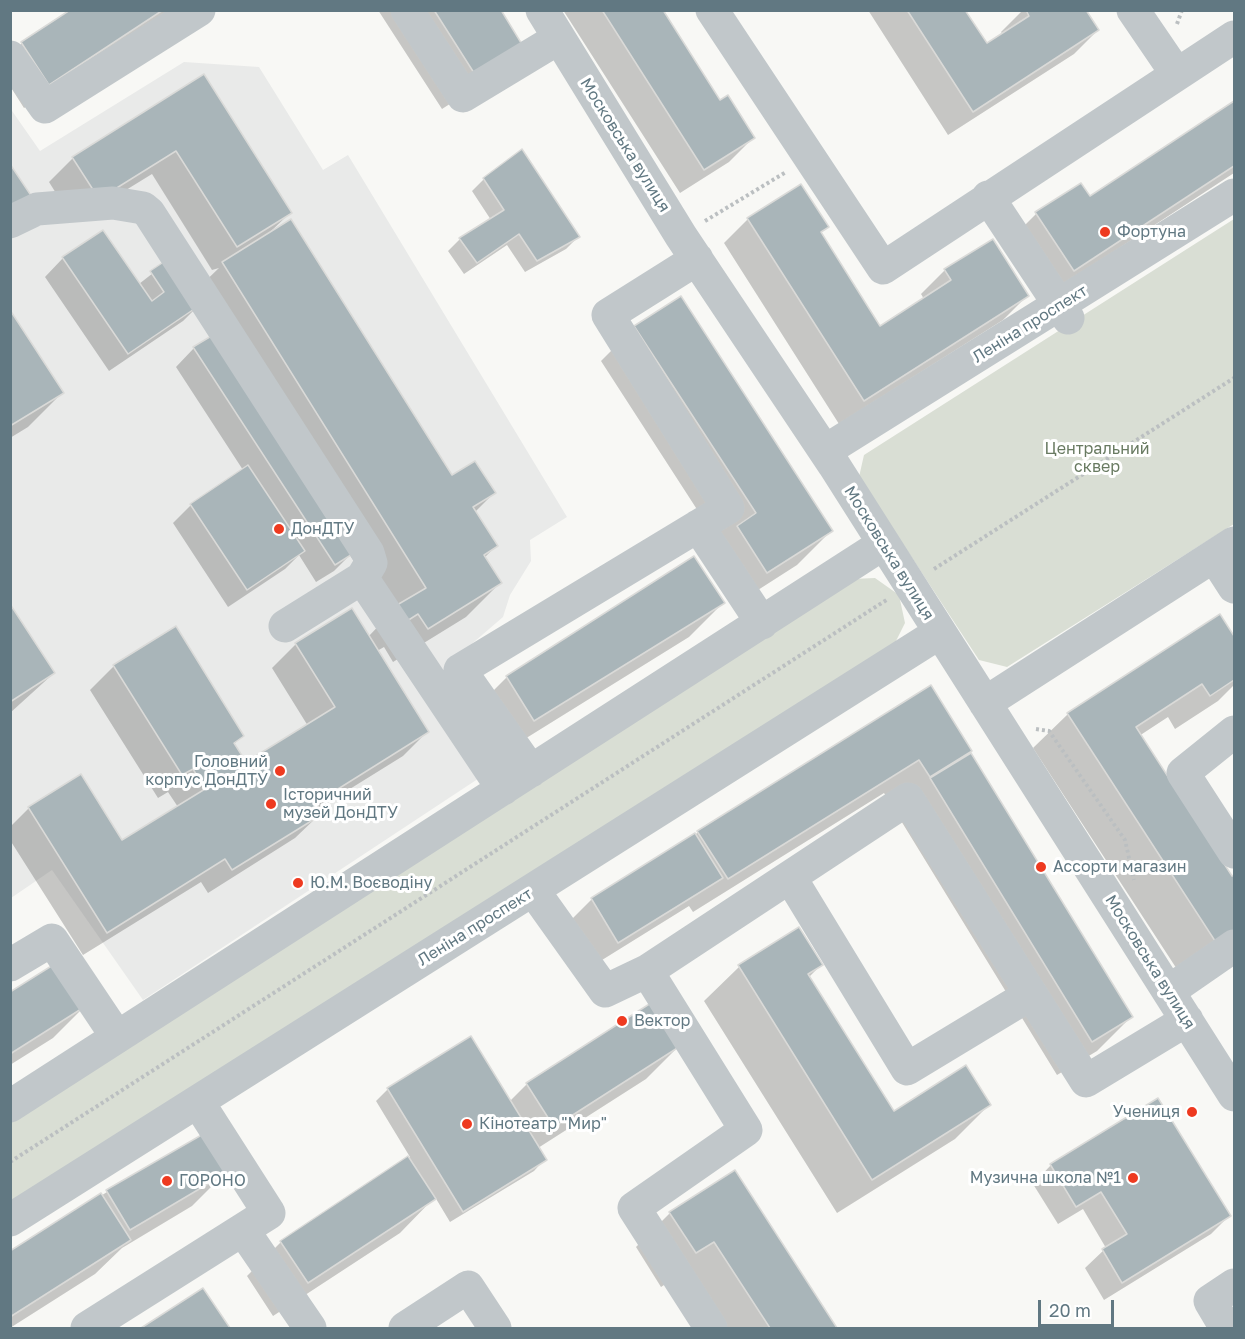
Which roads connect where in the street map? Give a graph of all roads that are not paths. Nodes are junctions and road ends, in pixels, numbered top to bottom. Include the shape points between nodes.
1 (199, 10) edge
2 (407, 10) edge
3 (542, 10) edge
4 (712, 10) edge
5 (1133, 10) edge
6 (1234, 37) edge
7 (559, 38) junction
8 (10, 57) edge
9 (1176, 74) junction
10 (1234, 195) edge
11 (988, 197) junction
12 (10, 222) edge
13 (689, 248) junction
14 (1064, 312) junction
15 (825, 451) junction
16 (699, 526) junction
17 (883, 544) junction
18 (1224, 549) edge
19 (362, 578) junction
20 (1234, 586) edge
21 (762, 623) junction
22 (285, 626) dead end
23 (939, 633) junction
24 (985, 703) junction
25 (1234, 732) edge
26 (531, 771) junction
27 (502, 789) junction
28 (1234, 852) edge
29 (790, 877) junction
30 (533, 890) junction
31 (1234, 946) edge
32 (10, 965) edge
33 (648, 971) junction
34 (1169, 992) junction
35 (1031, 994) junction
36 (1187, 1020) junction
37 (117, 1037) junction
38 (1234, 1095) edge
39 (198, 1102) junction
40 (10, 1106) edge
41 (10, 1220) edge
42 (243, 1230) junction
43 (1234, 1284) edge
44 (104, 1324) edge
45 (310, 1329) edge
46 (405, 1329) edge
47 (495, 1329) edge
48 (711, 1329) edge
49 (1226, 1329) edge

1 - 8 street via 45,107
2 - 7 street via 463,96
3 - 7 street, Московська вулиця
4 - 11 street via 883,268
5 - 9 street
6 - 9 street
7 - 13 street, Московська вулиця
9 - 11 street
10 - 14 street, Леніна проспект
11 - 14 street
12 - 19 street via 37,209 113,203 143,208 149,213 368,553 371,563
13 - 15 street, Московська вулиця
13 - 16 street via 608,315 728,508
14 - 15 street, Леніна проспект
15 - 17 street, Московська вулиця
16 - 21 street
16 - 26 street via 460,670
17 - 21 street
17 - 23 street, Московська вулиця
18 - 20 street
18 - 24 street
19 - 22 street
19 - 27 street
21 - 26 street
23 - 24 street, Московська вулиця
23 - 30 street, Леніна проспект
24 - 34 street, Московська вулиця
25 - 28 street via 1183,773
26 - 27 street
27 - 37 street
29 - 33 street
29 - 35 street via 907,1069
29 - 35 street via 908,800
30 - 33 street via 605,991
30 - 39 street, Леніна проспект
31 - 34 street
32 - 37 street via 52,940
33 - 48 street via 746,1130 634,1208
34 - 36 street, Московська вулиця
35 - 36 street via 1086,1081
36 - 38 street, Московська вулиця
37 - 40 street
39 - 41 street, Леніна проспект
39 - 42 street via 269,1213
42 - 44 street
42 - 45 street
43 - 49 street via 1210,1301
46 - 47 street via 468,1287

